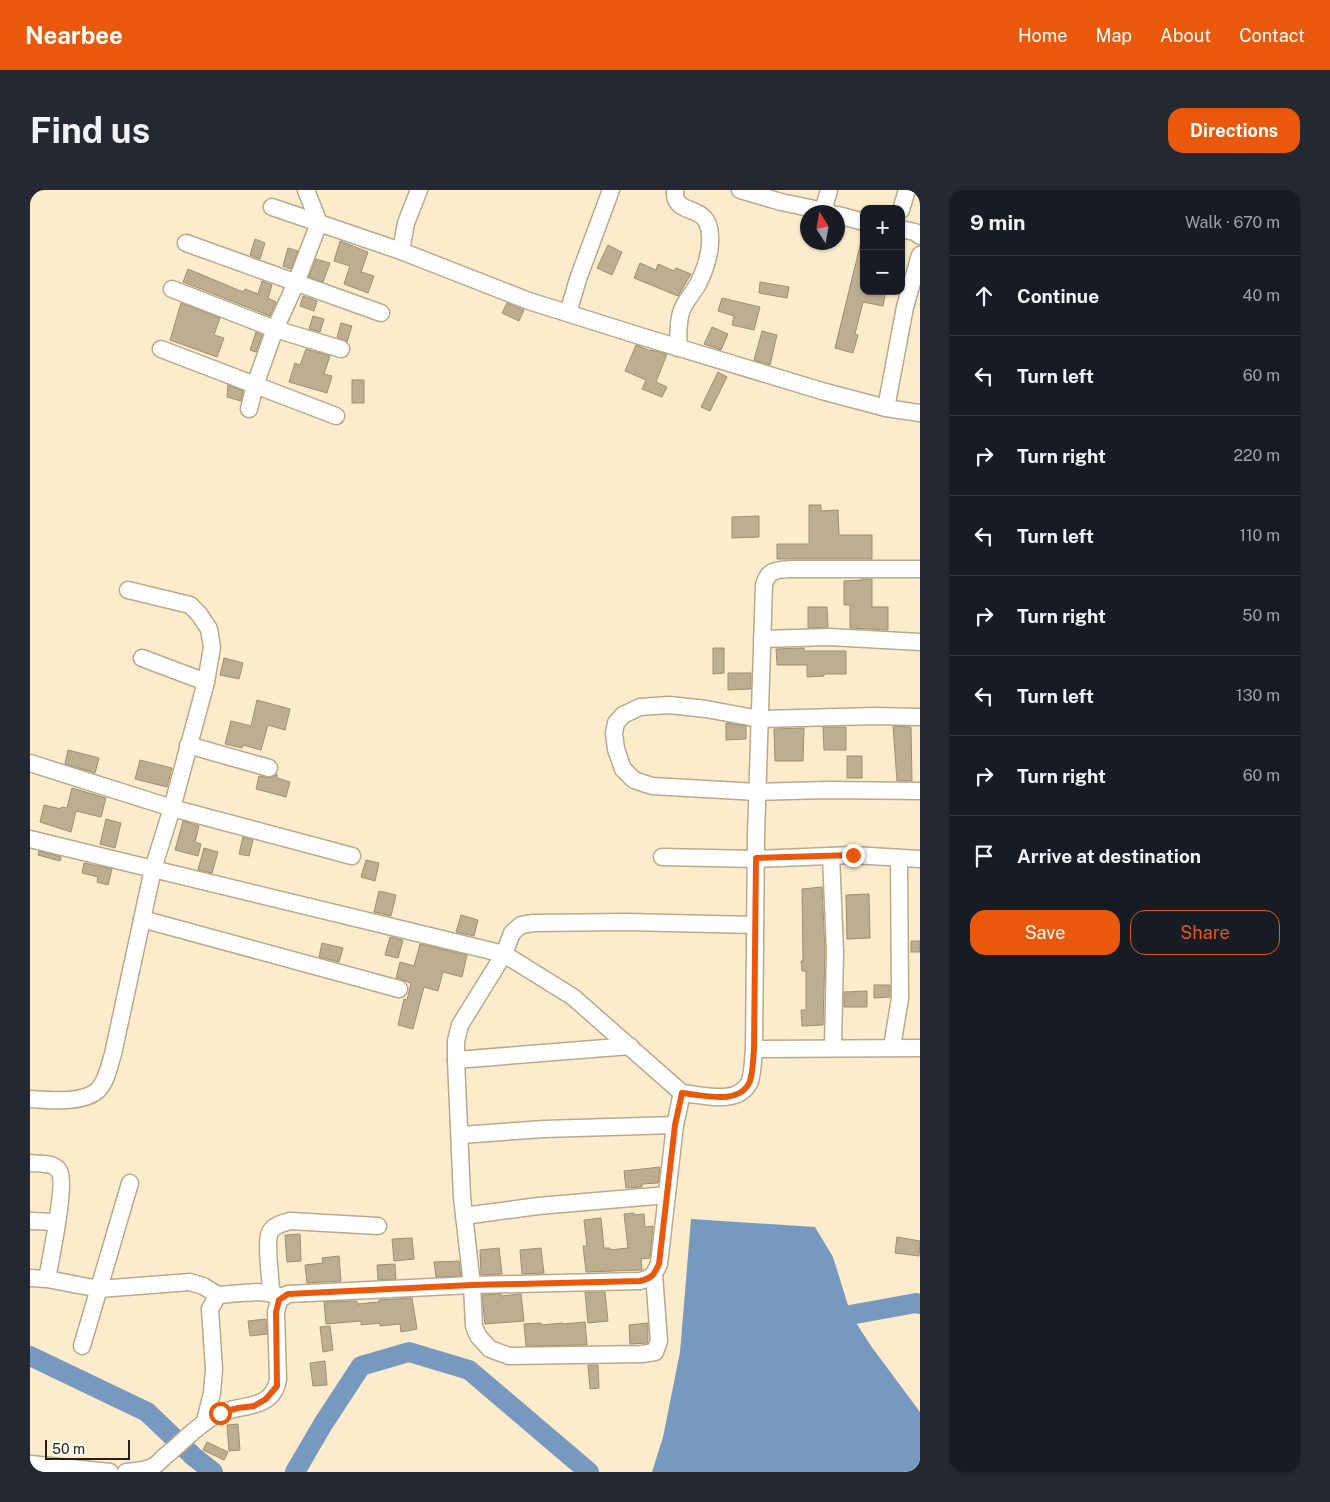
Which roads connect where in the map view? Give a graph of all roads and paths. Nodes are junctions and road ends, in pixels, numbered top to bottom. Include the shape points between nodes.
1 (306, 190) edge
2 (419, 190) edge
3 (611, 190) edge
4 (675, 190) edge
5 (740, 190) edge
6 (829, 190) edge
7 (907, 190) edge
8 (830, 205) edge
9 (902, 205) edge
10 (800, 206) edge
11 (272, 207) dead end
12 (845, 217) edge
13 (860, 221) edge
14 (318, 223) junction
15 (905, 230) edge
16 (920, 236) edge
17 (186, 243) dead end
18 (401, 251) junction
19 (919, 261) edge
20 (296, 283) junction
21 (172, 289) dead end
22 (381, 313) dead end
23 (568, 313) junction
24 (274, 329) junction
25 (678, 348) junction
26 (161, 349) dead end
27 (341, 349) dead end
28 (255, 385) junction
29 (886, 408) junction
30 (249, 409) dead end
31 (920, 413) edge
32 (336, 416) dead end
33 (920, 569) edge
34 (128, 590) dead end
35 (762, 638) junction
36 (920, 642) edge
37 (142, 658) dead end
38 (206, 682) junction
39 (920, 717) edge
40 (760, 719) junction
41 (188, 745) junction
42 (30, 763) edge
43 (270, 768) dead end
44 (920, 791) edge
45 (757, 792) junction
46 (172, 808) junction
47 (30, 839) edge
48 (352, 856) dead end
49 (832, 856) junction
50 (662, 857) dead end
51 (756, 858) junction
52 (899, 858) junction
53 (920, 859) edge
54 (153, 869) junction
55 (142, 918) junction
56 (755, 925) junction
57 (504, 954) junction
58 (399, 989) dead end
59 (630, 1046) junction
60 (892, 1047) junction
61 (833, 1048) junction
62 (920, 1048) edge
63 (754, 1049) junction
64 (456, 1060) junction
65 (682, 1093) junction
66 (30, 1099) edge
67 (675, 1125) junction
68 (460, 1135) junction
69 (30, 1164) edge
70 (130, 1183) dead end
71 (667, 1196) junction
72 (464, 1216) junction
73 (30, 1220) edge
74 (57, 1222) junction
75 (378, 1226) dead end
76 (654, 1275) junction
77 (30, 1278) edge
78 (48, 1278) junction
79 (472, 1285) junction
80 (99, 1289) junction
81 (218, 1295) junction
82 (276, 1295) junction
83 (82, 1346) dead end
84 (205, 1421) junction
85 (30, 1464) edge
86 (110, 1472) edge
87 (126, 1472) edge

1 - 14 street
2 - 18 street via 406,223
3 - 23 street
4 - 25 street via 678,205 703,215 708,222 710,236 706,265 682,310
5 - 10 street
6 - 8 street
7 - 9 street
11 - 14 street
12 - 13 street
14 - 18 street
14 - 20 street
15 - 16 street
17 - 20 street
18 - 23 street via 520,298
19 - 29 street via 905,307
20 - 22 street
20 - 24 street
21 - 24 street
23 - 25 street
24 - 27 street
24 - 28 street
25 - 29 street
26 - 28 street
28 - 30 street
28 - 32 street
29 - 31 street
33 - 35 street via 790,569 772,572 764,585
34 - 38 street via 190,606 199,614 209,629 212,647
35 - 36 street via 830,637
35 - 40 street
37 - 38 street
38 - 41 street
39 - 40 street
40 - 45 street
40 - 45 street via 668,705 640,707 623,715 616,723 614,733 623,769 634,780 652,786
41 - 43 street
41 - 46 street
42 - 46 street
44 - 45 street
45 - 51 street
46 - 48 street
46 - 54 street
47 - 54 street
49 - 51 street
49 - 52 street
49 - 61 street
50 - 51 street
51 - 56 street
52 - 53 street
52 - 60 street via 900,998
54 - 55 street
54 - 57 street
55 - 58 street
55 - 66 street via 113,1054 98,1090 84,1097
56 - 57 street via 534,923 521,925 512,934
56 - 63 street
57 - 59 street via 573,997
57 - 64 street via 460,1025
59 - 64 street
59 - 65 street
60 - 61 street
60 - 62 street
61 - 63 street
63 - 65 street via 751,1079 740,1094
64 - 68 street
65 - 67 street
67 - 68 street
67 - 71 street
68 - 72 street
69 - 74 street via 54,1166 60,1172
70 - 80 street
71 - 72 street via 538,1206
71 - 76 street via 659,1264
72 - 79 street
73 - 74 street
74 - 78 street
75 - 82 street via 290,1221 278,1225 270,1231 268,1242
76 - 79 street via 640,1281
76 - 79 street via 659,1341 656,1352 642,1354 509,1356 490,1349 474,1326
77 - 78 street
78 - 80 street
79 - 82 street
80 - 81 street via 190,1282
80 - 83 street
81 - 82 street via 258,1291
81 - 84 street via 210,1310 213,1377
82 - 84 street via 279,1300 276,1312 277,1386 266,1399 254,1406 220,1413
84 - 87 street via 152,1467
85 - 86 street

